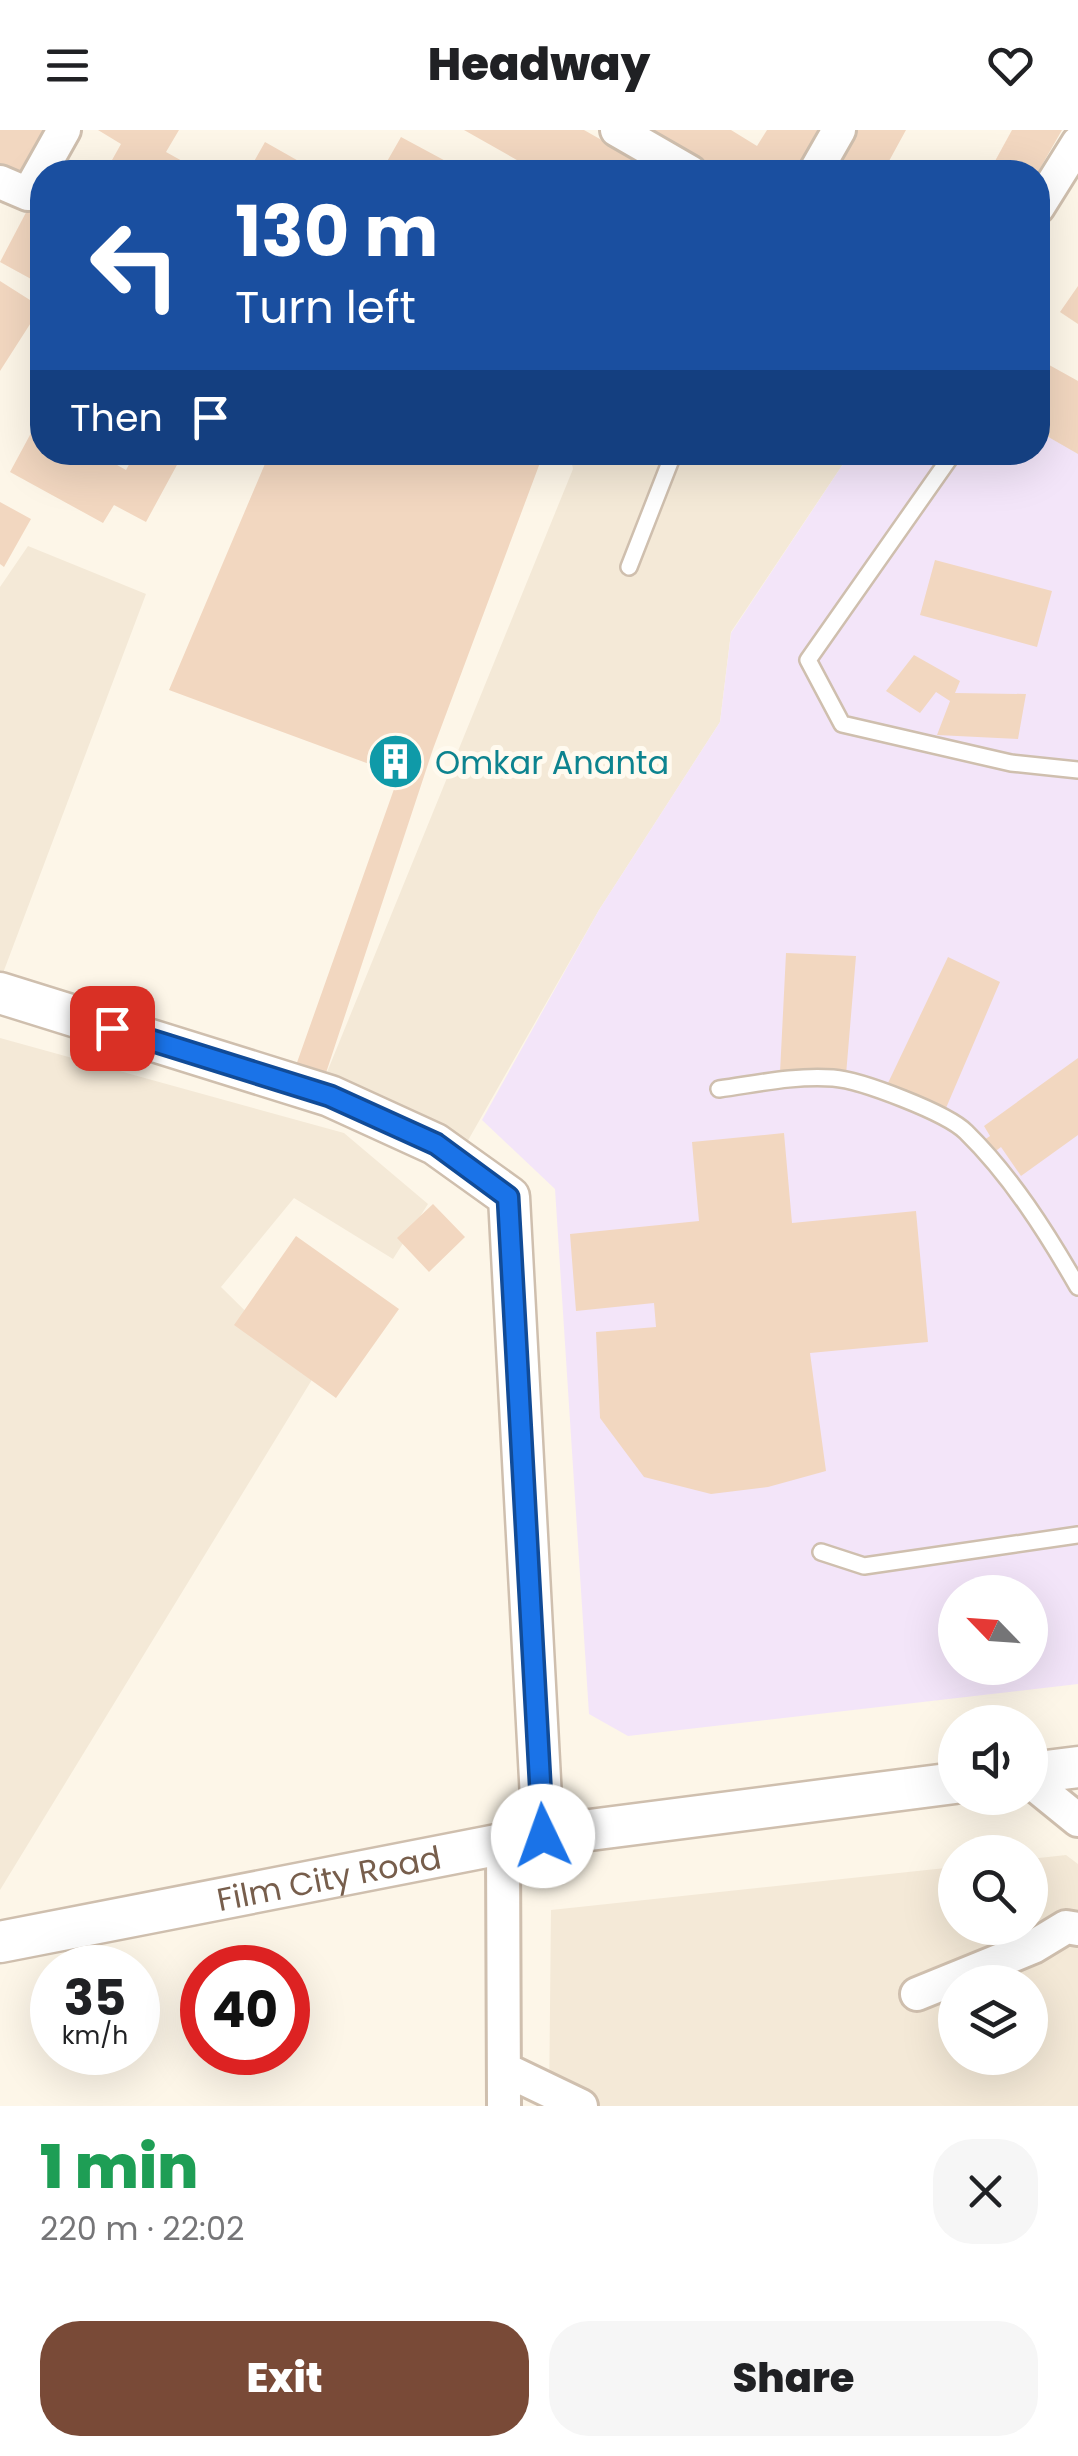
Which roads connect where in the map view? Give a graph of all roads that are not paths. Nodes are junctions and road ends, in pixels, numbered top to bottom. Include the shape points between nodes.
1 (64, 130) edge
2 (617, 130) edge
3 (839, 130) edge
4 (1078, 143) edge
5 (47, 160) edge
6 (669, 160) edge
7 (822, 160) edge
8 (0, 182) edge
9 (1050, 188) edge
10 (30, 190) edge
11 (669, 465) edge
12 (945, 465) edge
13 (629, 567) dead end
14 (1078, 770) edge
15 (2, 997) edge
16 (718, 1089) dead end
17 (1078, 1287) edge
18 (1078, 1535) edge
19 (821, 1552) dead end
20 (1078, 1767) edge
21 (1048, 1773) edge
22 (938, 1785) edge
23 (1048, 1793) edge
24 (1078, 1820) edge
25 (543, 1836) junction
26 (503, 1845) junction
27 (1078, 1929) edge
28 (0, 1942) edge
29 (917, 1994) dead end
30 (504, 2069) junction
31 (504, 2106) edge
32 (581, 2106) edge

1 - 5 street
2 - 6 street
3 - 7 street
4 - 9 street
8 - 10 street
11 - 13 lane
12 - 14 lane via 808,660 842,724 1011,763
15 - 25 street via 330,1096 436,1144 508,1197
16 - 17 lane via 803,1078 850,1081 964,1129 1023,1200
18 - 19 lane via 864,1566
20 - 21 street
22 - 25 street, Film City Road
23 - 24 street
25 - 26 street, Film City Road
26 - 28 street, Film City Road
26 - 30 street
27 - 29 street via 1066,1927
30 - 31 street
30 - 32 street

